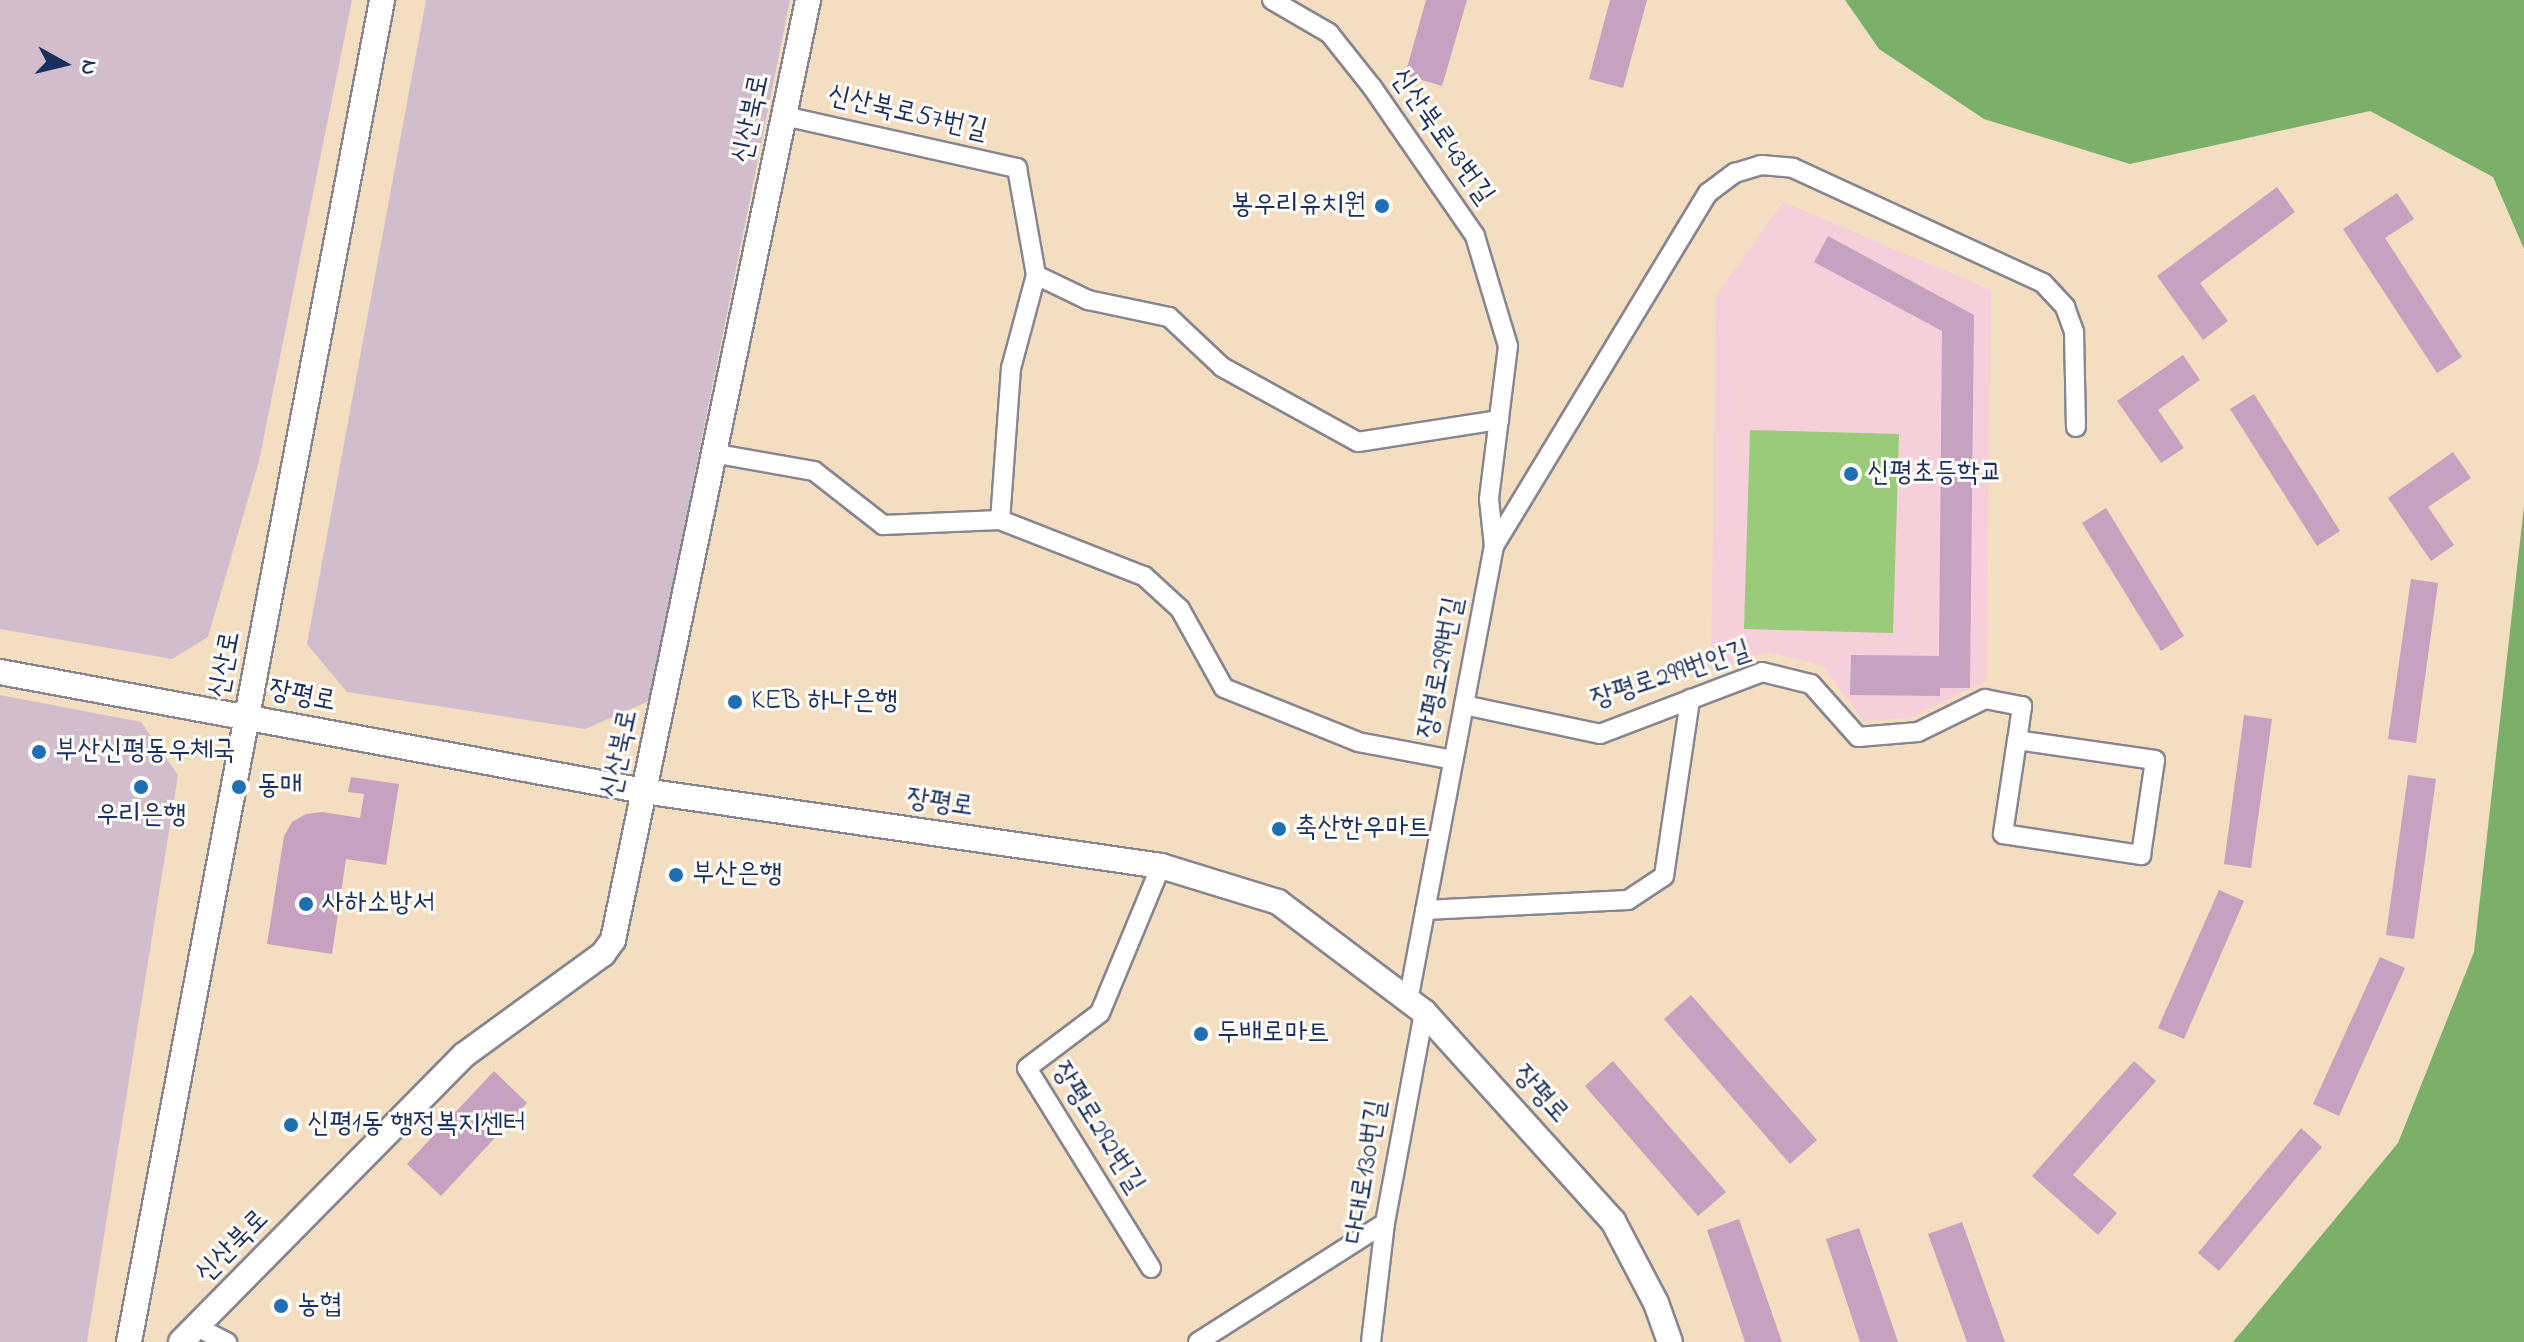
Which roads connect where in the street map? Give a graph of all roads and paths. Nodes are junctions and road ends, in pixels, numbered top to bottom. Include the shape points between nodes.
1 (382, 0) edge
2 (808, 0) edge
3 (1272, 0) edge
4 (784, 116) junction
5 (1036, 275) junction
6 (1508, 346) joint
7 (1499, 420) junction
8 (2076, 427) dead end
9 (712, 453) junction
10 (1000, 520) junction
11 (1494, 546) junction
12 (0, 672) edge
13 (1690, 699) junction
14 (1464, 705) junction
15 (247, 717) junction
16 (2017, 740) junction
17 (1453, 760) junction
18 (644, 791) junction
19 (1161, 866) junction
20 (1425, 910) junction
21 (1416, 1006) junction
22 (1385, 1223) junction
23 (1151, 1268) dead end
24 (189, 1334) edge
25 (129, 1342) edge
26 (227, 1342) edge
27 (1198, 1342) edge
28 (1371, 1342) edge
29 (1670, 1342) edge

1 - 15 street, 신산로
2 - 4 street, 신산북로
3 - 6 street, 신산북로43번길 via 1329,33 1475,236
4 - 5 street, 신산북로57번길 via 1017,168
4 - 9 street, 신산북로
5 - 7 street via 1088,300 1169,317 1222,367 1358,442
5 - 10 street via 1011,368
6 - 7 street, 장평로299번길
7 - 11 street, 장평로299번길 via 1489,499
8 - 11 street via 2074,332 2065,307 2043,283 1793,168 1761,165 1735,173 1708,193
9 - 10 street via 814,471 883,525
9 - 18 street, 신산북로
10 - 17 street via 1144,576 1180,609 1224,688 1358,742
11 - 14 street, 장평로299번길
12 - 15 street, 장평로
13 - 14 street, 장평로299번안길 via 1600,734
13 - 16 street, 장평로299번안길 via 1762,672 1811,684 1858,737 1918,732 1985,699 2022,706
13 - 20 street via 1664,876 1628,900
14 - 17 street, 장평로299번길
15 - 18 street, 장평로
15 - 25 street, 신산로
16 - 16 street, 장평로299번안길 via 2155,760 2141,855 2003,834
17 - 20 street, 장평로299번길
18 - 19 street, 장평로
18 - 24 street, 신산북로 via 613,940 603,954 464,1055
19 - 21 street, 장평로 via 1278,902
19 - 23 street, 장평로292번길 via 1100,1013 1027,1068
20 - 21 street, 장평로299번길
21 - 22 street, 다대로130번길
21 - 29 street, 장평로 via 1613,1221
22 - 27 street
22 - 28 street, 다대로130번길
24 - 26 street

